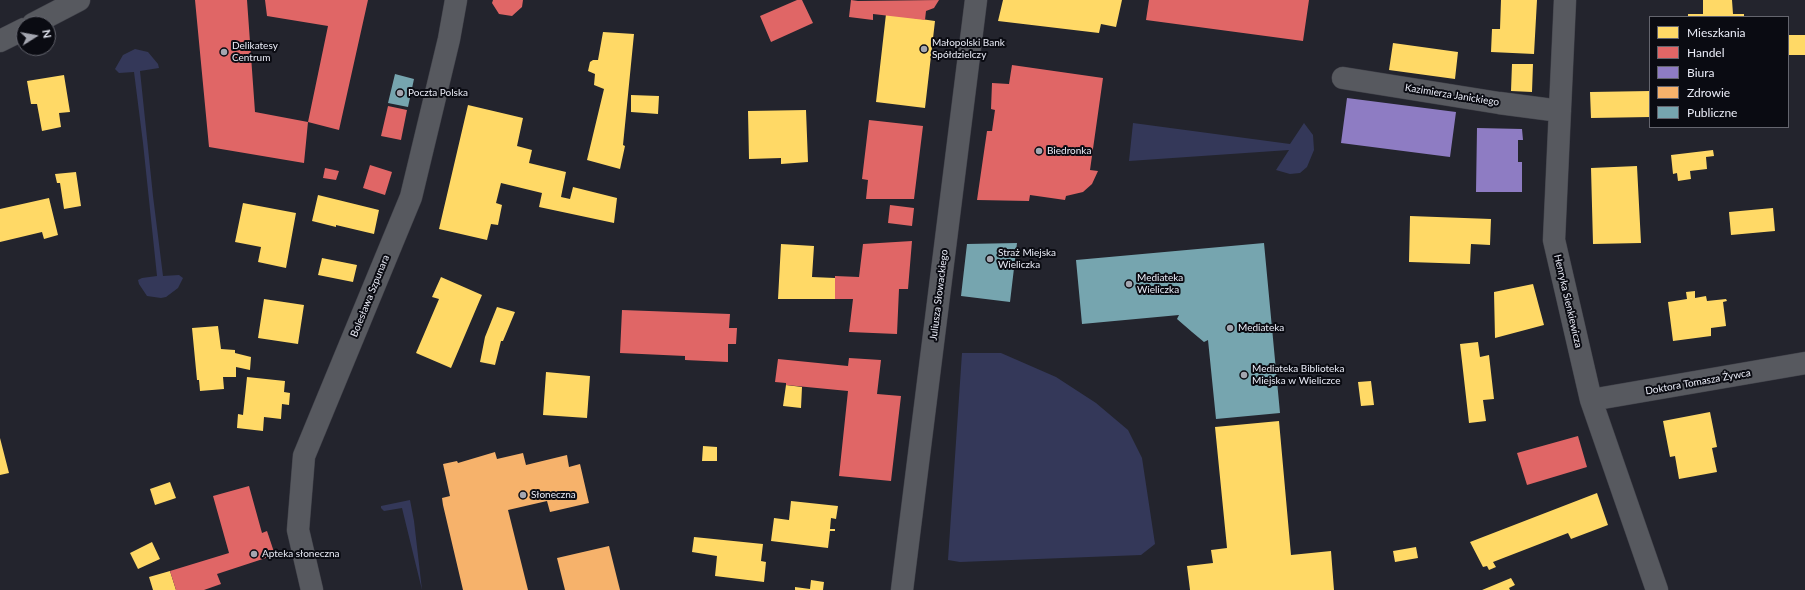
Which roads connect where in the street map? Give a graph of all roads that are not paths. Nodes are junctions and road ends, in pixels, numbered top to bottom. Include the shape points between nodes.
1 (79, 0) edge
2 (456, 0) edge
3 (976, 0) edge
4 (1565, 0) edge
5 (48, 16) edge
6 (16, 33) edge
7 (0, 41) edge
8 (1344, 78) dead end
9 (1560, 111) junction
10 (1805, 363) edge
11 (1591, 400) junction
12 (312, 590) edge
13 (902, 590) edge
14 (1657, 590) edge

1 - 5 street
2 - 12 street, Bolesława Szpunara via 411,197 304,456 298,530
3 - 13 street, Juliusza Słowackiego
4 - 9 street, Henryka Sienkiewicza
6 - 7 street
8 - 9 street, Kazimierza Janickiego
9 - 11 street, Henryka Sienkiewicza via 1554,240
10 - 11 street, Doktora Tomasza Żywca
11 - 14 street, Henryka Sienkiewicza

